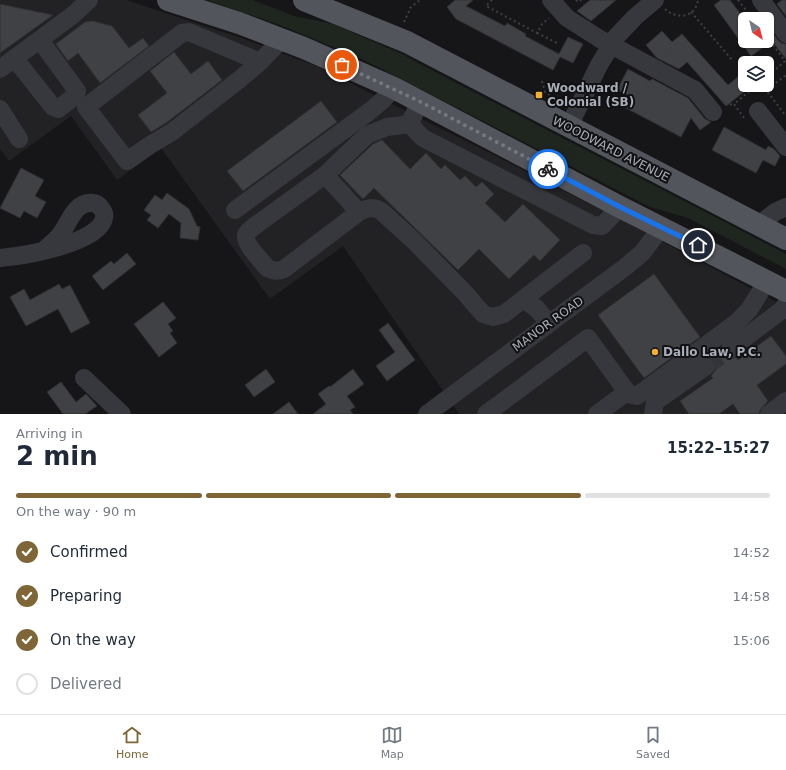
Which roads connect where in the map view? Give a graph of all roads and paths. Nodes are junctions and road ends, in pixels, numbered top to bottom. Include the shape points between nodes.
1 (89, 0) edge
2 (168, 0) edge
3 (304, 0) edge
4 (420, 0) edge
5 (492, 0) edge
6 (576, 0) edge
7 (581, 0) edge
8 (698, 0) edge
9 (738, 0) edge
10 (761, 0) edge
11 (660, 4) edge
12 (556, 5) edge
13 (196, 9) junction
14 (691, 12) junction
15 (747, 12) edge
16 (404, 22) dead end
17 (189, 32) junction
18 (537, 32) junction
19 (786, 34) edge
20 (282, 39) junction
21 (40, 40) junction
22 (559, 44) dead end
23 (611, 44) junction
24 (774, 46) edge
25 (15, 59) junction
26 (733, 61) dead end
27 (260, 62) junction
28 (783, 63) junction
29 (786, 65) edge
30 (0, 69) edge
31 (774, 71) edge
32 (786, 75) edge
33 (542, 81) dead end
34 (774, 84) edge
35 (394, 88) junction
36 (768, 92) edge
37 (421, 102) junction
38 (563, 103) dead end
39 (786, 108) edge
40 (0, 109) edge
41 (758, 111) dead end
42 (782, 111) junction
43 (713, 112) dead end
44 (786, 116) edge
45 (411, 124) junction
46 (569, 126) junction
47 (19, 139) dead end
48 (786, 147) edge
49 (325, 175) junction
50 (620, 207) junction
51 (786, 207) edge
52 (235, 210) dead end
53 (359, 212) junction
54 (759, 225) junction
55 (662, 227) junction
56 (786, 239) edge
57 (44, 250) dead end
58 (583, 253) dead end
59 (0, 258) edge
60 (780, 283) edge
61 (524, 299) junction
62 (786, 304) edge
63 (549, 323) junction
64 (730, 349) tunnel mouth
65 (704, 367) tunnel mouth
66 (84, 378) dead end
67 (627, 392) junction
68 (786, 401) edge
69 (122, 414) edge
70 (427, 414) edge
71 (486, 414) edge
72 (597, 414) edge
73 (653, 414) edge
74 (769, 414) edge

1 - 21 street
2 - 13 main road
3 - 46 main road, WOODWARD AVENUE via 407,42
4 - 16 path via 412,7
5 - 18 path via 486,6
6 - 7 path
8 - 14 path
9 - 15 path
10 - 19 street
11 - 14 path via 670,14 677,16
11 - 23 street via 624,27
12 - 18 path
12 - 23 street via 568,18
13 - 17 street
13 - 20 main road
14 - 26 path
17 - 27 street
17 - 27 street via 182,33 86,107 127,161 172,132
18 - 22 path
20 - 27 street
20 - 35 main road
21 - 25 street
21 - 25 street via 77,91 75,96 58,109 53,107
23 - 43 street via 695,90
23 - 46 street
24 - 28 path via 785,61
25 - 30 street
28 - 29 path
28 - 31 path
32 - 34 path
33 - 38 path via 545,92
35 - 37 main road
35 - 52 street via 370,111
36 - 42 path
37 - 45 street via 410,120
37 - 50 main road
39 - 42 path
40 - 47 street
41 - 48 street
42 - 44 path
45 - 49 street via 387,127 367,135
45 - 50 street via 423,138 593,225 602,226
46 - 54 main road, WOODWARD AVENUE
49 - 53 street
49 - 53 street via 247,233 247,243 267,268 278,271 284,269
50 - 55 main road
51 - 54 street
53 - 61 street via 370,207 381,211 412,239 483,314 504,314
54 - 56 main road, WOODWARD AVENUE
55 - 60 main road via 735,264
55 - 63 street, MANOR ROAD via 633,261
57 - 59 street
58 - 61 street
60 - 67 street via 736,322 640,394 632,396
61 - 63 street
62 - 64 street via 782,310
63 - 70 street, MANOR ROAD
65 - 73 street via 655,402
66 - 69 street
67 - 71 street via 588,338
67 - 72 street
68 - 74 street

